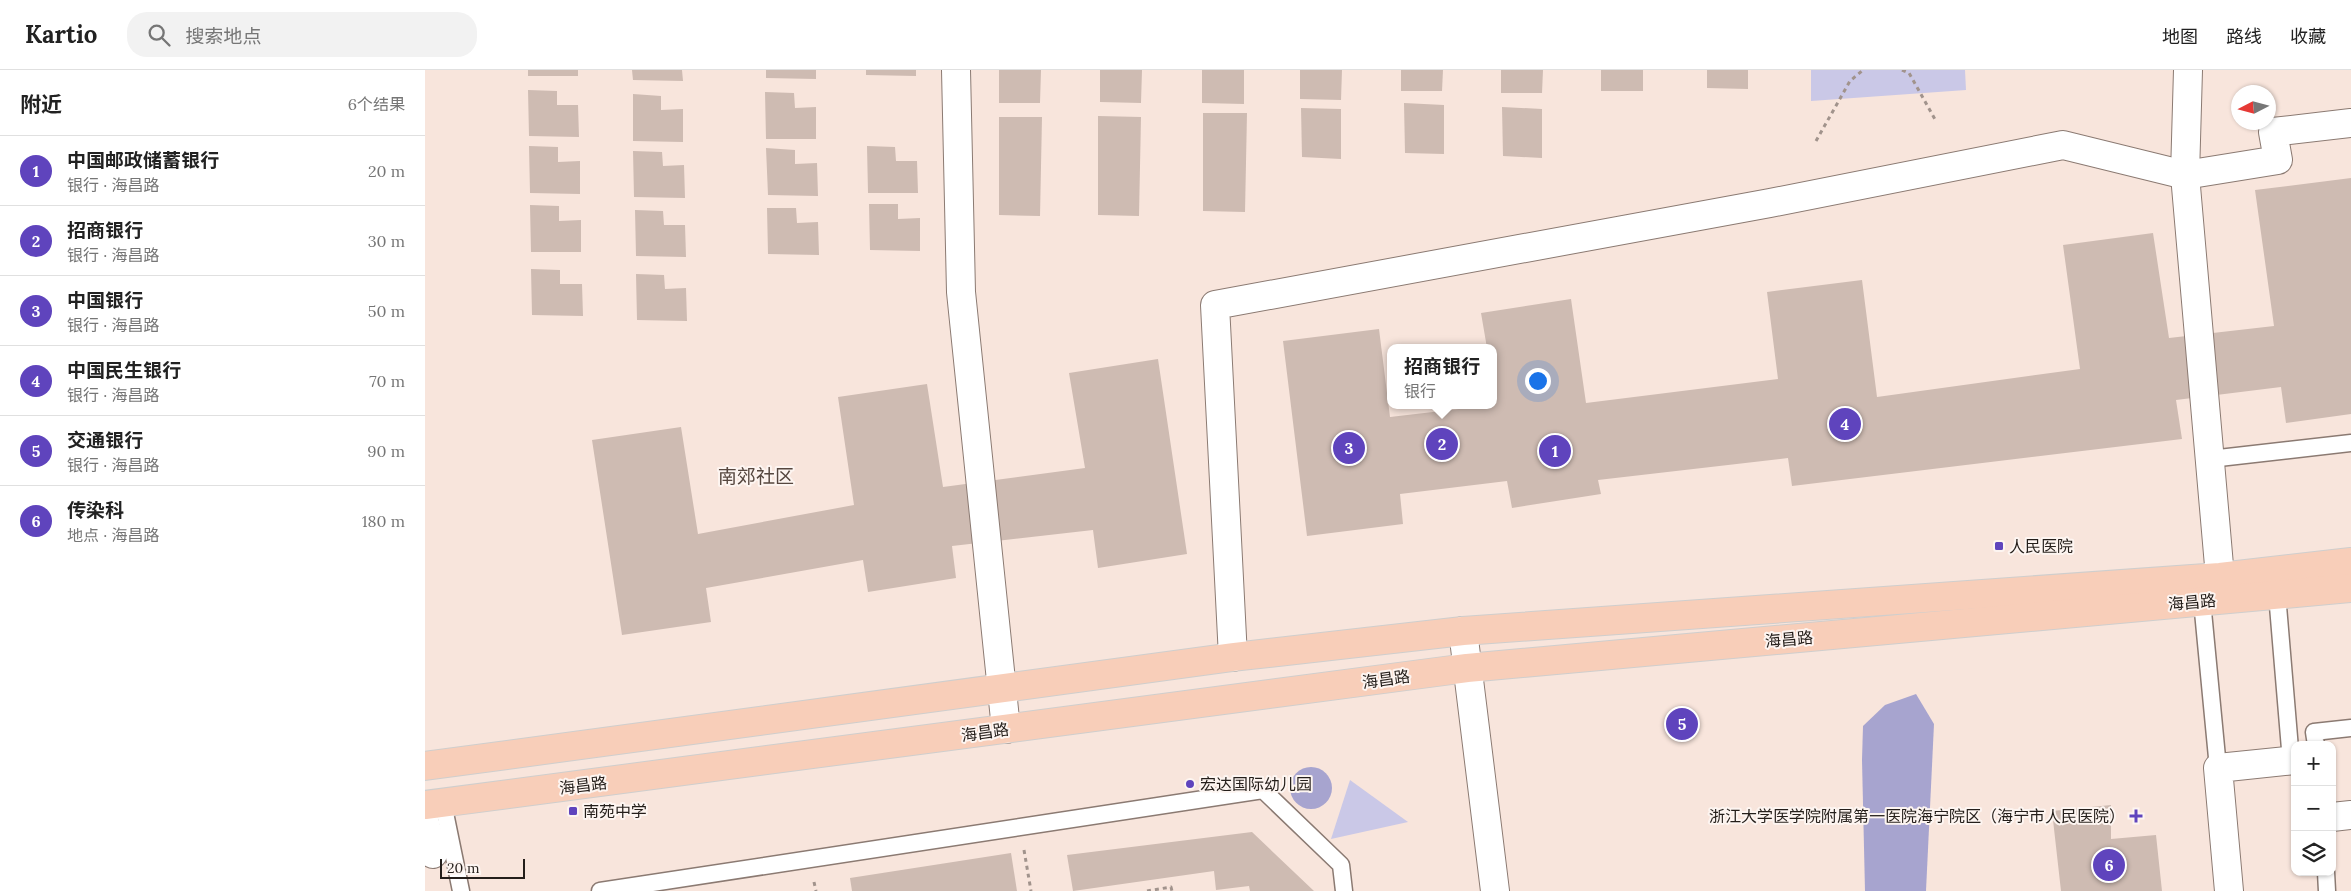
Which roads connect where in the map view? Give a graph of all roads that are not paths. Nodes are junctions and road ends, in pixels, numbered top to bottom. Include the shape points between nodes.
1 (956, 70) edge
2 (2188, 70) edge
3 (2351, 123) edge
4 (2185, 175) junction
5 (2351, 443) edge
6 (2210, 460) junction
7 (2351, 562) edge
8 (2220, 577) junction
9 (2351, 588) edge
10 (2277, 594) junction
11 (2202, 601) junction
12 (1463, 631) junction
13 (1233, 657) junction
14 (1467, 668) junction
15 (1001, 689) junction
16 (2351, 728) edge
17 (1006, 729) junction
18 (2291, 741) edge
19 (2315, 741) edge
20 (2291, 760) edge
21 (425, 766) edge
22 (2218, 768) junction
23 (431, 810) edge
24 (2351, 815) edge
25 (2336, 817) edge
26 (433, 854) dead end
27 (2326, 876) edge
28 (461, 891) edge
29 (600, 891) edge
30 (1344, 891) edge
31 (1495, 891) edge
32 (2229, 891) edge
33 (2327, 891) edge

1 - 15 street via 961,292
2 - 4 street
3 - 4 street via 2273,132 2278,160
4 - 6 street
4 - 13 street via 2063,145 1770,203 1215,305
5 - 6 lane
6 - 8 street
7 - 8 main road, 海昌路
8 - 12 main road, 海昌路
9 - 10 main road, 海昌路
10 - 11 main road, 海昌路
10 - 18 lane
11 - 14 main road, 海昌路
11 - 22 lane
12 - 13 main road, 海昌路
12 - 14 street
13 - 15 main road, 海昌路
14 - 17 main road, 海昌路
14 - 31 street
15 - 17 street
15 - 21 main road, 海昌路
16 - 19 lane via 2314,732
17 - 23 main road, 海昌路
20 - 22 street
22 - 32 street
23 - 26 street
23 - 28 lane
24 - 25 street
27 - 33 lane
29 - 30 lane via 1263,790 1341,865

